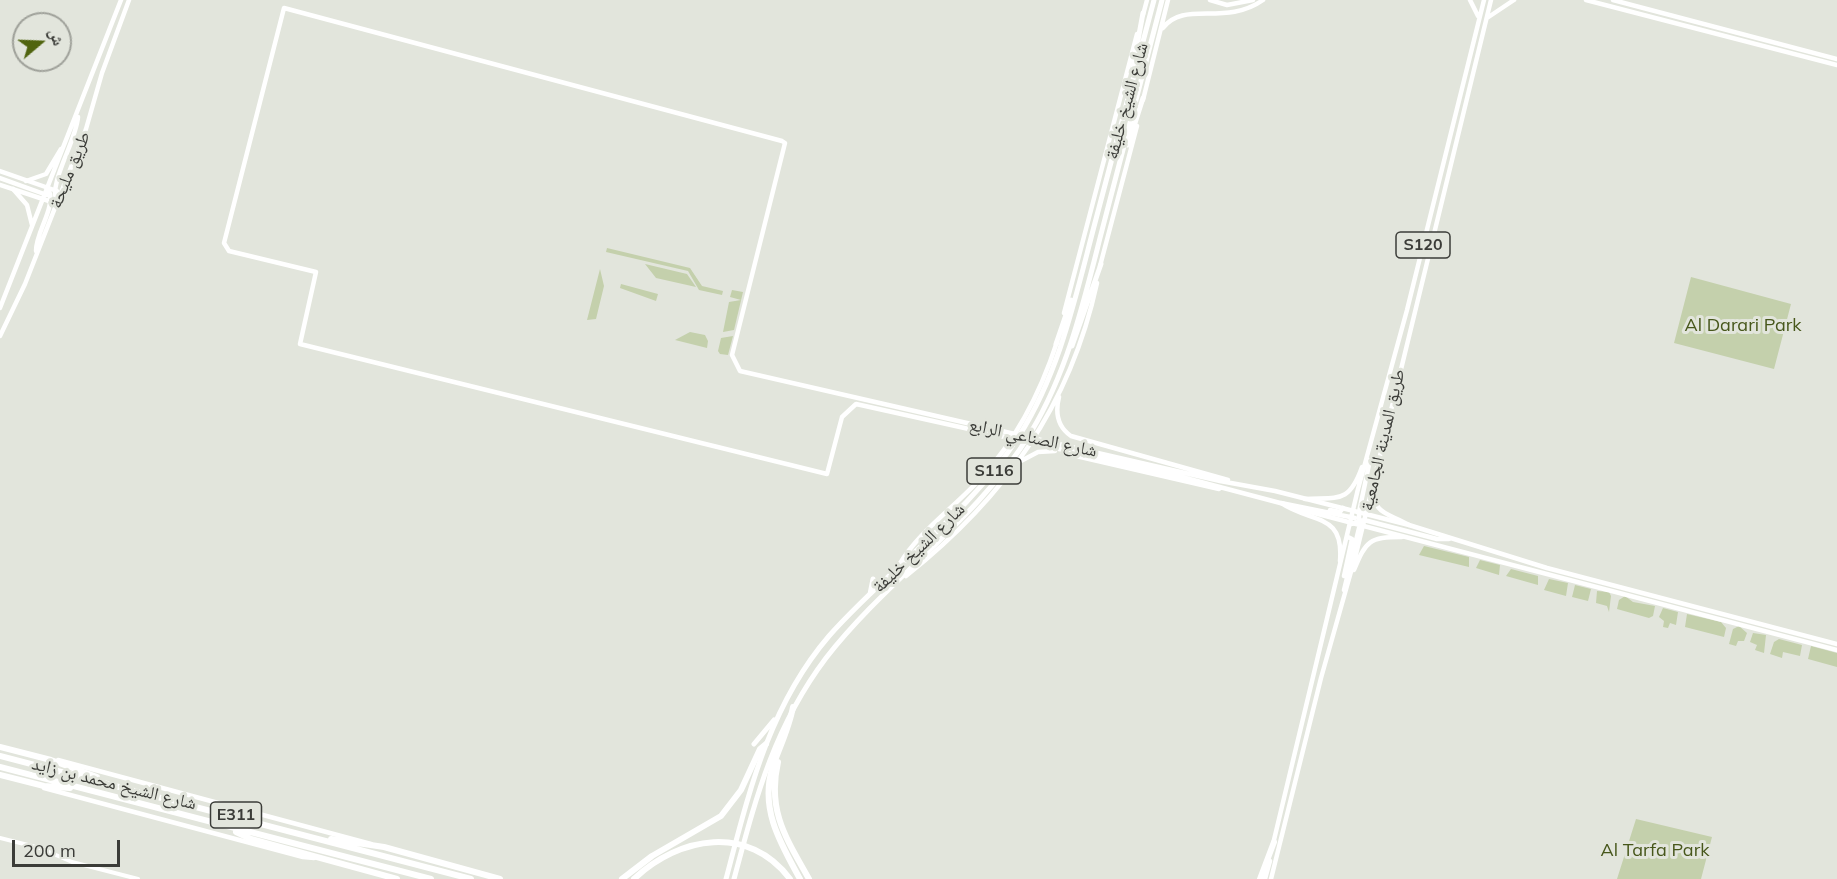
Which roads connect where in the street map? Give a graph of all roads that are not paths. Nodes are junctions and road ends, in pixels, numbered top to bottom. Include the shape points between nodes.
1 (121, 0) edge
2 (129, 0) edge
3 (1147, 0) edge
4 (1154, 0) edge
5 (1162, 0) edge
6 (1168, 0) edge
7 (1210, 0) edge
8 (1253, 0) edge
9 (1263, 0) edge
10 (1470, 0) edge
11 (1484, 0) edge
12 (1491, 0) edge
13 (1514, 0) edge
14 (1586, 0) edge
15 (1613, 0) edge
16 (1201, 7) dead end
17 (1184, 8) dead end
18 (1654, 10) junction
19 (1143, 13) junction
20 (1639, 14) junction
21 (1479, 19) junction
22 (1486, 20) junction
23 (1156, 47) junction
24 (1837, 59) edge
25 (1837, 65) edge
26 (1133, 78) junction
27 (1143, 98) junction
28 (1459, 102) junction
29 (78, 111) junction
30 (1458, 127) junction
31 (64, 147) junction
32 (1122, 157) junction
33 (0, 171) edge
34 (0, 178) edge
35 (26, 181) junction
36 (0, 185) edge
37 (48, 188) junction
38 (13, 189) junction
39 (53, 197) junction
40 (32, 229) junction
41 (1101, 264) junction
42 (1079, 282) junction
43 (0, 308) edge
44 (0, 336) edge
45 (1056, 344) junction
46 (1069, 349) junction
47 (1063, 386) junction
48 (890, 410) junction
49 (1370, 451) junction
50 (1017, 465) junction
51 (1163, 469) junction
52 (1373, 476) junction
53 (1239, 485) junction
54 (1234, 491) junction
55 (1305, 499) junction
56 (1281, 503) junction
57 (1289, 504) junction
58 (1343, 508) junction
59 (1360, 519) junction
60 (1352, 521) junction
61 (1409, 525) junction
62 (1348, 537) junction
63 (1402, 537) junction
64 (1449, 539) junction
65 (1341, 569) junction
66 (895, 572) junction
67 (1563, 578) junction
68 (873, 579) dead end
69 (1589, 579) junction
70 (899, 581) junction
71 (1347, 583) junction
72 (869, 597) junction
73 (1827, 641) junction
74 (1808, 643) junction
75 (1837, 644) edge
76 (1837, 650) edge
77 (794, 707) junction
78 (775, 719) junction
79 (754, 744) dead end
80 (766, 744) junction
81 (781, 745) junction
82 (0, 747) edge
83 (0, 756) edge
84 (51, 760) junction
85 (0, 767) edge
86 (0, 775) edge
87 (105, 781) junction
88 (33, 783) junction
89 (76, 788) junction
90 (230, 829) junction
91 (319, 837) junction
92 (0, 838) edge
93 (1274, 842) junction
94 (371, 844) junction
95 (317, 857) junction
96 (138, 879) edge
97 (397, 879) edge
98 (431, 879) edge
99 (471, 879) edge
100 (500, 879) edge
101 (622, 879) edge
102 (634, 879) edge
103 (726, 879) edge
104 (734, 879) edge
105 (790, 879) edge
106 (800, 879) edge
107 (809, 879) edge
108 (1260, 879) edge
109 (1265, 879) edge
110 (1270, 879) edge

1 - 29 main road, طريق مليحة
2 - 39 main road, طريق مليحة via 89,121
3 - 19 main road
4 - 26 highway, شارع الشيخ خليفة / S116
5 - 32 highway, شارع الشيخ خليفة / S116
6 - 23 main road
7 - 8 main road via 1234,5
9 - 16 main road via 1239,11
10 - 21 main road
11 - 21 main road, طريق المدينة الجامعية / S120
12 - 22 main road, طريق المدينة الجامعية / S120
13 - 22 main road
14 - 20 main road
15 - 18 main road
17 - 23 main road via 1166,22
18 - 20 main road via 1642,10
18 - 24 main road
19 - 26 highway
19 - 45 main road
20 - 25 main road
21 - 28 main road, طريق المدينة الجامعية / S120
22 - 30 main road, طريق المدينة الجامعية / S120
23 - 27 main road
26 - 42 highway, شارع الشيخ خليفة / S116
27 - 32 highway
27 - 41 main road
28 - 30 main road via 1462,105
28 - 49 main road, طريق المدينة الجامعية / S120
29 - 31 main road, طريق مليحة
29 - 39 main road via 76,132
30 - 52 main road, طريق المدينة الجامعية / S120
31 - 35 main road via 46,174
31 - 37 main road, طريق مليحة
32 - 46 highway, شارع الشيخ خليفة / S116
33 - 35 main road
34 - 39 main road
35 - 37 main road
36 - 38 main road
37 - 39 main road, طريق مليحة
38 - 39 main road
38 - 40 main road via 29,210
39 - 40 main road, طريق مليحة
39 - 44 main road, طريق مليحة via 36,253
40 - 43 main road, طريق مليحة
41 - 46 highway via 1078,337
41 - 47 main road via 1080,345
42 - 45 highway
42 - 66 highway, شارع الشيخ خليفة / S116 via 1057,362 1019,437 983,485
45 - 66 main road via 1028,409 1006,445 982,477 907,552
46 - 70 highway, شارع الشيخ خليفة / S116 via 1047,404 1014,458 979,502
47 - 50 main road
47 - 53 main road via 1057,417 1071,436
48 - 48 main road, شارع الصناعي الرابع via 740,372 732,355 785,143 782,141 284,8 224,243 230,251 316,272 300,344 827,474 842,417 856,404
48 - 51 main road, شارع الصناعي الرابع
49 - 55 main road via 1348,493 1329,500
49 - 59 main road
50 - 54 main road via 1034,453 1053,451
50 - 70 main road via 979,511
51 - 53 main road, شارع الصناعي الرابع
51 - 54 main road, شارع الصناعي الرابع
52 - 59 main road, طريق المدينة الجامعية / S120
52 - 61 main road via 1377,507
53 - 55 main road, شارع الصناعي الرابع
54 - 56 main road, شارع الصناعي الرابع
55 - 58 main road, شارع الصناعي الرابع
56 - 57 main road
56 - 60 main road, شارع الصناعي الرابع via 1314,515
56 - 65 main road via 1335,529 1341,545
57 - 58 main road via 1337,512
57 - 60 main road
58 - 59 main road
59 - 60 main road
59 - 60 main road, طريق المدينة الجامعية / S120
59 - 61 main road
59 - 63 main road
59 - 64 main road
59 - 71 main road, طريق المدينة الجامعية / S120
60 - 62 main road, طريق المدينة الجامعية / S120
61 - 64 main road
62 - 65 main road, طريق المدينة الجامعية / S120
62 - 71 main road via 1352,539 1344,576
63 - 67 main road
63 - 71 main road via 1370,541 1361,551
64 - 69 main road
65 - 93 main road, طريق المدينة الجامعية / S120
66 - 72 highway, شارع الشيخ خليفة / S116
67 - 69 main road
67 - 74 main road
68 - 72 highway
69 - 73 main road
70 - 77 highway, شارع الشيخ خليفة / S116 via 835,648
71 - 110 main road, طريق المدينة الجامعية / S120
72 - 78 highway, شارع الشيخ خليفة / S116 via 818,651 791,688
73 - 74 main road
73 - 75 main road
74 - 76 main road
77 - 81 highway
77 - 104 highway, شارع الشيخ خليفة / S116 via 763,774
78 - 79 highway
78 - 80 highway, شارع الشيخ خليفة / S116
80 - 101 highway via 735,800 721,816
80 - 103 highway, شارع الشيخ خليفة / S116
81 - 106 highway via 770,780 769,808 776,832
81 - 107 highway via 775,784 776,812
82 - 84 highway
83 - 87 highway, شارع الشيخ محمد بن زايد / E311
84 - 87 highway
84 - 94 main road
85 - 89 highway, شارع الشيخ محمد بن زايد / E311
86 - 88 highway
87 - 91 highway, شارع الشيخ محمد بن زايد / E311
88 - 89 highway
88 - 95 main road via 303,857
89 - 90 highway, شارع الشيخ محمد بن زايد / E311
90 - 95 highway via 250,839
90 - 98 highway, شارع الشيخ محمد بن زايد / E311
91 - 94 highway
91 - 99 highway, شارع الشيخ محمد بن زايد / E311
92 - 96 street
93 - 108 highway
93 - 109 main road, طريق المدينة الجامعية / S120
94 - 100 highway
95 - 97 highway
102 - 105 highway via 678,849 720,841 741,844 761,853

